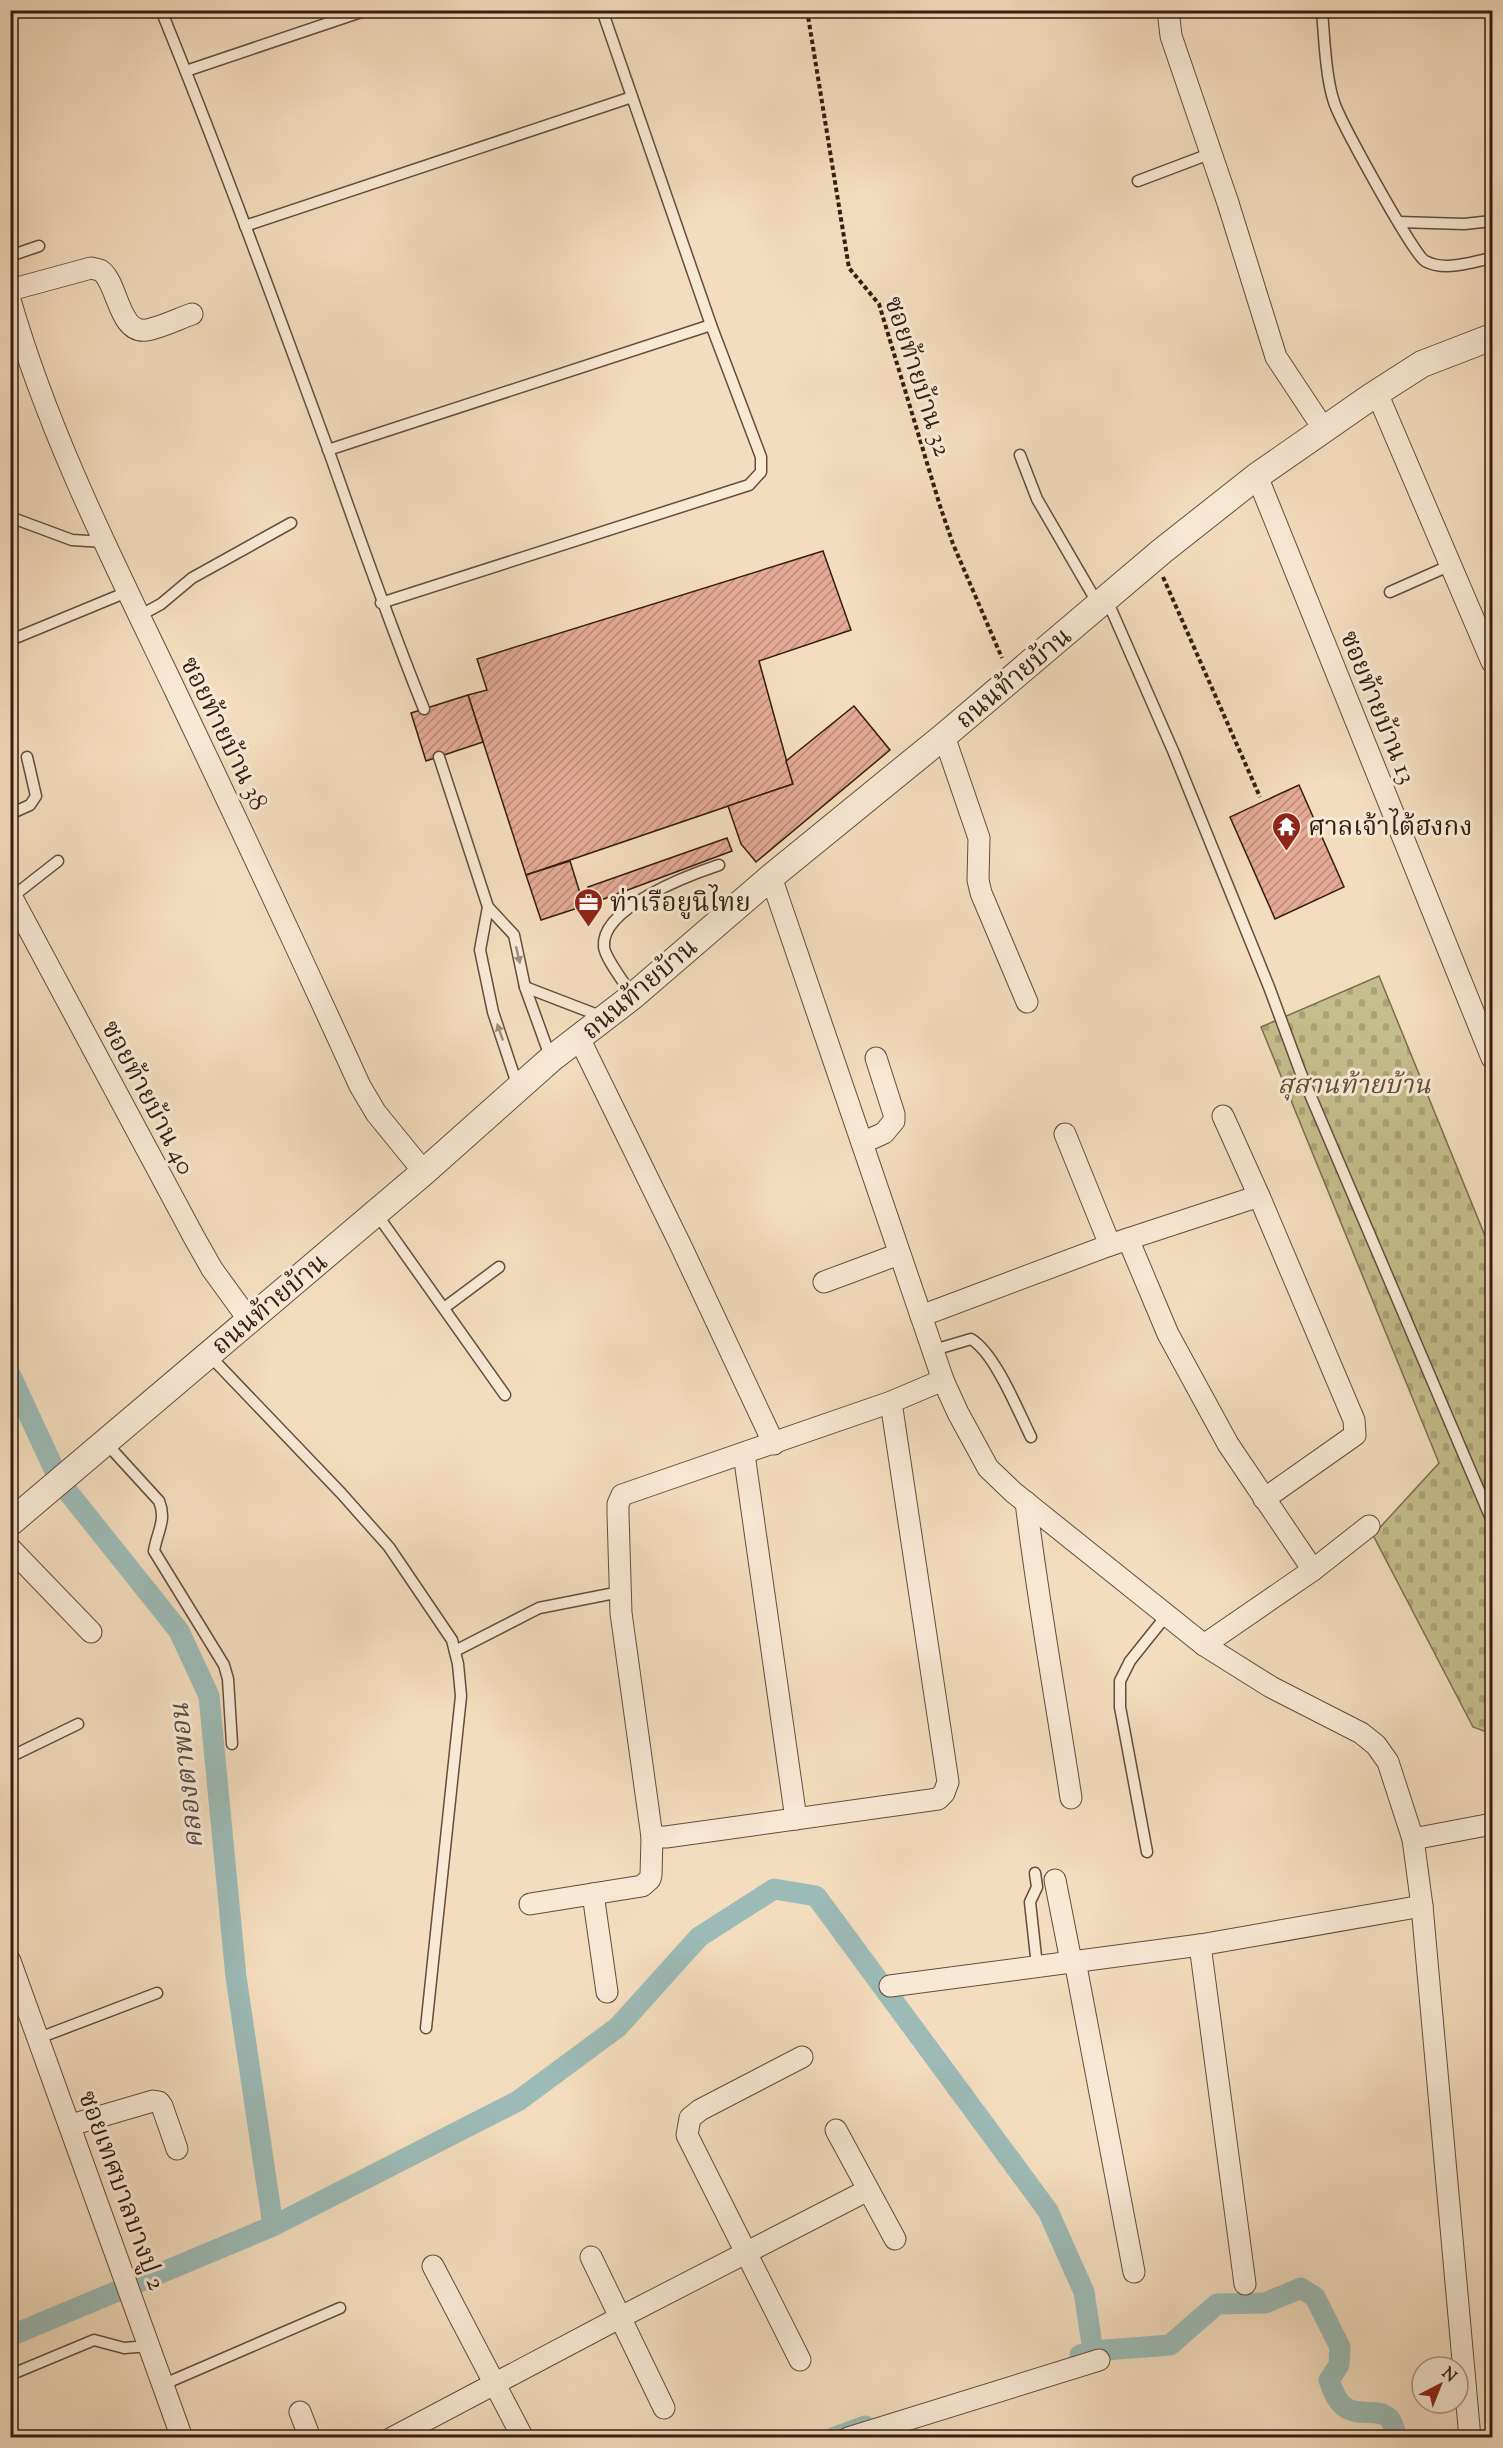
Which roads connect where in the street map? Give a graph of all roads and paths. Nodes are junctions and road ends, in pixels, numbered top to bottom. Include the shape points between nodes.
1 (161, 10) edge
2 (367, 10) edge
3 (602, 10) edge
4 (807, 10) edge
5 (1168, 10) edge
6 (1322, 10) edge
7 (186, 71) junction
8 (632, 97) junction
9 (1212, 153) junction
10 (1138, 182) dead end
11 (1492, 221) edge
12 (1399, 222) junction
13 (245, 226) junction
14 (39, 246) dead end
15 (10, 256) edge
16 (1492, 258) edge
17 (10, 290) edge
18 (10, 300) edge
19 (192, 314) dead end
20 (711, 325) junction
21 (1492, 337) edge
22 (1377, 393) junction
23 (1323, 428) junction
24 (328, 450) junction
25 (1020, 455) dead end
26 (1257, 476) junction
27 (10, 517) edge
28 (291, 523) dead end
29 (104, 542) junction
30 (1155, 557) junction
31 (1451, 566) junction
32 (127, 592) junction
33 (1390, 592) dead end
34 (1102, 601) junction
35 (381, 603) junction
36 (139, 616) junction
37 (18, 637) dead end
38 (996, 644) dead end
39 (1492, 662) edge
40 (424, 709) dead end
41 (944, 736) junction
42 (27, 757) dead end
43 (439, 757) dead end
44 (1260, 796) dead end
45 (10, 814) edge
46 (58, 861) dead end
47 (719, 865) dead end
48 (771, 877) junction
49 (11, 896) edge
50 (488, 907) junction
51 (525, 987) junction
52 (633, 996) junction
53 (1027, 1002) dead end
54 (604, 1018) junction
55 (579, 1038) junction
56 (876, 1058) dead end
57 (1492, 1058) edge
58 (551, 1059) junction
59 (519, 1087) junction
60 (1223, 1116) dead end
61 (1065, 1134) dead end
62 (862, 1143) junction
63 (424, 1172) junction
64 (1259, 1196) junction
65 (376, 1212) junction
66 (1119, 1242) junction
67 (899, 1254) junction
68 (499, 1267) dead end
69 (824, 1282) dead end
70 (444, 1308) junction
71 (921, 1316) junction
72 (249, 1320) junction
73 (934, 1350) junction
74 (208, 1354) junction
75 (944, 1380) junction
76 (505, 1395) dead end
77 (891, 1402) junction
78 (1031, 1437) dead end
79 (105, 1442) junction
80 (774, 1444) junction
81 (744, 1454) junction
82 (1264, 1499) junction
83 (1026, 1502) junction
84 (1492, 1521) edge
85 (10, 1523) edge
86 (1370, 1526) dead end
87 (10, 1548) edge
88 (1313, 1570) junction
89 (620, 1592) junction
90 (1166, 1616) junction
91 (91, 1632) dead end
92 (1204, 1645) junction
93 (455, 1651) junction
94 (78, 1724) dead end
95 (232, 1743) dead end
96 (10, 1757) edge
97 (1071, 1798) dead end
98 (796, 1819) junction
99 (1492, 1824) edge
100 (652, 1837) junction
101 (1413, 1839) junction
102 (1147, 1852) dead end
103 (1035, 1873) dead end
104 (1056, 1880) dead end
105 (593, 1894) junction
106 (530, 1904) dead end
107 (1422, 1906) junction
108 (1200, 1945) junction
109 (10, 1961) edge
110 (1073, 1961) junction
111 (1037, 1966) junction
112 (890, 1986) dead end
113 (607, 1992) dead end
114 (157, 1993) dead end
115 (426, 2028) dead end
116 (39, 2038) junction
117 (802, 2057) dead end
118 (71, 2125) junction
119 (836, 2130) dead end
120 (177, 2149) dead end
121 (868, 2190) junction
122 (895, 2239) dead end
123 (748, 2253) junction
124 (591, 2257) dead end
125 (432, 2266) dead end
126 (1134, 2272) dead end
127 (1245, 2284) dead end
128 (340, 2308) dead end
129 (619, 2318) junction
130 (150, 2346) junction
131 (800, 2360) dead end
132 (1099, 2360) dead end
133 (10, 2375) edge
134 (495, 2382) junction
135 (162, 2385) junction
136 (664, 2408) dead end
137 (300, 2412) dead end
138 (182, 2438) edge
139 (310, 2438) edge
140 (392, 2438) edge
141 (523, 2438) edge
142 (848, 2438) edge
143 (1470, 2438) edge

1 - 7 lane
2 - 7 lane
3 - 8 lane
4 - 38 path, ซอยท้ายบ้าน 32 via 849,268 879,304 953,544
5 - 9 street via 1171,36
6 - 12 lane via 1334,101
7 - 13 lane
8 - 13 lane
8 - 20 lane
9 - 10 lane
9 - 23 street via 1276,357
11 - 12 lane
12 - 16 lane via 1423,260 1441,267
13 - 24 lane
14 - 15 lane
17 - 19 street via 90,268 105,276 133,327 145,331
18 - 29 street, ซอยท้ายบ้าน 38 via 31,366
20 - 24 lane
20 - 35 lane via 761,457 761,472 749,484
21 - 22 street, ถนนท้ายบ้าน via 1422,364
22 - 23 street, ถนนท้ายบ้าน
22 - 31 street
23 - 26 street, ถนนท้ายบ้าน
24 - 35 lane
25 - 34 lane via 1037,499
26 - 30 street, ถนนท้ายบ้าน
26 - 57 street, ซอยท้ายบ้าน 13
27 - 29 lane via 72,540
28 - 36 lane via 192,578 161,604
29 - 32 street, ซอยท้ายบ้าน 38
30 - 34 street, ถนนท้ายบ้าน
30 - 44 path
31 - 33 lane
31 - 39 street
32 - 36 street, ซอยท้ายบ้าน 38
32 - 37 lane
34 - 41 street, ถนนท้ายบ้าน
34 - 84 lane via 1179,764 1300,1071
35 - 40 lane
36 - 63 street, ซอยท้ายบ้าน 38 via 360,1086 376,1113
41 - 48 street, ถนนท้ายบ้าน
41 - 53 street via 979,838 981,893
42 - 45 lane via 36,796 30,805
43 - 50 lane
46 - 49 lane
47 - 52 lane via 686,876 612,922 605,934 604,949
48 - 52 street, ถนนท้ายบ้าน
48 - 62 street
49 - 72 street, ซอยท้ายบ้าน 40 via 195,1239
50 -> 51 lane via 514,935
59 -> 50 lane via 493,1012 480,950
51 - 54 lane
51 - 58 lane
52 - 54 street, ถนนท้ายบ้าน
54 - 55 street, ถนนท้ายบ้าน
55 - 58 street, ถนนท้ายบ้าน
55 - 80 street
56 - 62 street via 894,1121 884,1134
58 - 59 street, ถนนท้ายบ้าน
59 - 63 street, ถนนท้ายบ้าน
60 - 64 street
61 - 66 street
62 - 67 street
63 - 65 street, ถนนท้ายบ้าน
64 - 66 street
64 - 82 street via 1354,1420 1355,1435
65 - 70 lane
65 - 72 street, ถนนท้ายบ้าน
66 - 71 street
66 - 82 street via 1228,1444
67 - 69 street
67 - 71 street
68 - 70 lane
70 - 76 lane
71 - 73 street
72 - 74 street, ถนนท้ายบ้าน
73 - 75 street
73 - 78 lane via 971,1339 978,1343 989,1356
74 - 79 street, ถนนท้ายบ้าน
74 - 93 lane via 389,1547 452,1640
75 - 77 street
75 - 83 street via 988,1468
77 - 80 street
77 - 98 street via 948,1782 938,1799
79 - 85 street, ถนนท้ายบ้าน
79 - 95 lane via 159,1501 163,1523 154,1551 224,1665
80 - 81 street
81 - 89 street via 622,1495 618,1504
81 - 98 street
82 - 88 street
83 - 90 street
83 - 97 street
86 - 88 street
87 - 91 street
88 - 92 street
89 - 93 lane via 539,1608
89 - 100 street
90 - 92 street
90 - 102 lane via 1130,1661 1120,1682 1119,1707
92 - 101 street via 1376,1745 1388,1762
93 - 115 lane via 461,1696
94 - 96 lane
98 - 100 street
99 - 101 street
100 - 105 street via 651,1875 647,1883
101 - 107 street
103 - 111 lane via 1036,1893 1030,1902
104 - 110 street
105 - 106 street
105 - 113 street
107 - 108 street
107 - 143 street
108 - 110 street
108 - 127 street
109 - 116 street, ซอยเทศบาลบางปู 2
110 - 111 street
110 - 126 street
111 - 112 street
114 - 116 lane
116 - 118 street, ซอยเทศบาลบางปู 2
117 - 123 street via 690,2118 687,2135
118 - 120 street via 159,2102
118 - 130 street, ซอยเทศบาลบางปู 2
119 - 121 street
121 - 122 street
121 - 123 street
123 - 129 street
123 - 131 street
124 - 129 street
125 - 134 street
128 - 135 lane
129 - 134 street
129 - 136 street
130 - 133 lane via 124,2348 94,2340
130 - 135 street, ซอยเทศบาลบางปู 2
132 - 142 street
134 - 140 street
134 - 141 street
135 - 138 street, ซอยเทศบาลบางปู 2
137 - 139 street

